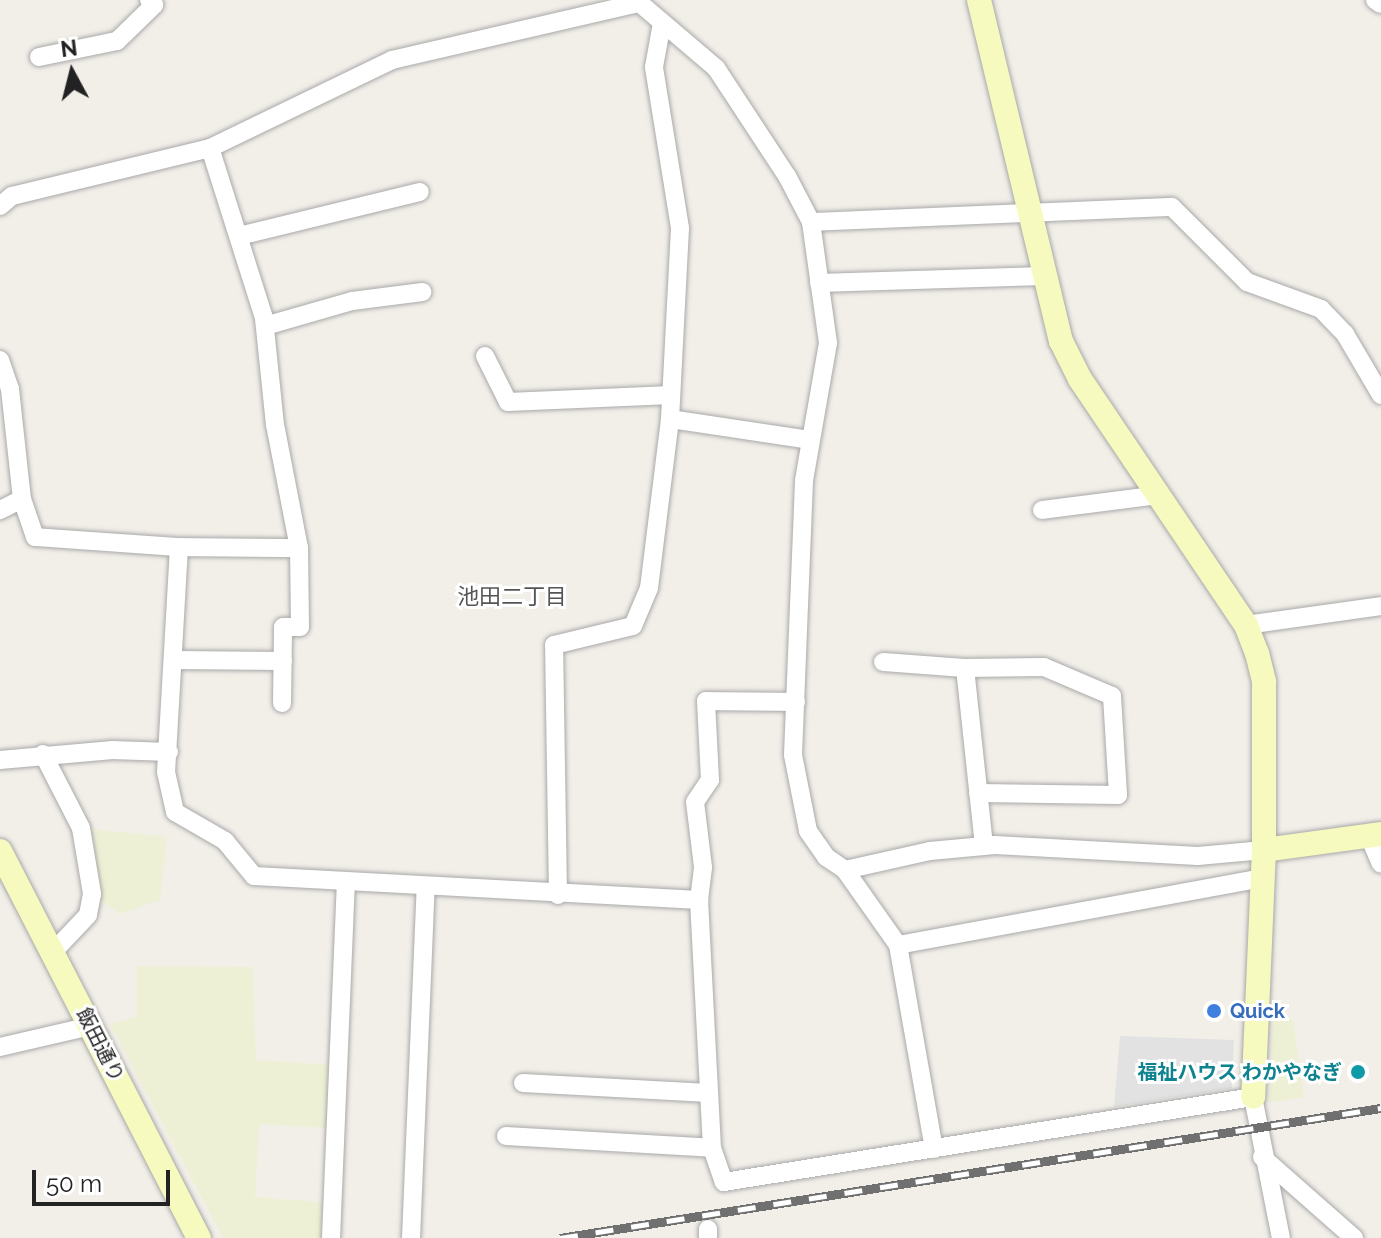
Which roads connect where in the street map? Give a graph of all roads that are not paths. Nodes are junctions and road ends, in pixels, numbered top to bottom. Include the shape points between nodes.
1 (149, 0) edge
2 (979, 0) edge
3 (1375, 0) edge
4 (637, 2) edge
5 (1381, 4) edge
6 (662, 23) junction
7 (39, 57) dead end
8 (210, 148) junction
9 (420, 192) dead end
10 (0, 206) edge
11 (1028, 209) junction
12 (811, 222) junction
13 (239, 236) junction
14 (1043, 276) junction
15 (819, 283) junction
16 (422, 292) dead end
17 (265, 326) junction
18 (485, 356) dead end
19 (0, 360) edge
20 (671, 395) junction
21 (1381, 395) edge
22 (670, 419) junction
23 (810, 440) junction
24 (1159, 495) junction
25 (9, 504) edge
26 (1042, 510) dead end
27 (179, 547) junction
28 (299, 548) junction
29 (1381, 606) edge
30 (1246, 625) junction
31 (175, 660) junction
32 (283, 661) junction
33 (883, 662) dead end
34 (965, 668) junction
35 (796, 702) junction
36 (282, 703) dead end
37 (169, 752) junction
38 (43, 754) junction
39 (0, 760) edge
40 (978, 793) junction
41 (1375, 835) edge
42 (984, 846) junction
43 (1264, 850) junction
44 (0, 851) edge
45 (1381, 864) edge
46 (845, 870) junction
47 (1262, 878) junction
48 (346, 882) junction
49 (426, 887) junction
50 (558, 895) junction
51 (699, 900) junction
52 (898, 945) junction
53 (52, 953) junction
54 (91, 1026) junction
55 (0, 1047) edge
56 (523, 1083) dead end
57 (709, 1093) junction
58 (1253, 1097) junction
59 (506, 1136) dead end
60 (712, 1148) junction
61 (934, 1149) junction
62 (1262, 1157) junction
63 (199, 1238) edge
64 (331, 1238) edge
65 (411, 1238) edge
66 (1281, 1238) edge
67 (1354, 1238) edge

1 - 7 street via 154,5 117,41
2 - 11 street
3 - 5 street
4 - 6 street
4 - 8 street via 392,60
6 - 12 street via 716,68
6 - 20 street via 654,67 680,228
8 - 10 street via 12,196
8 - 13 street
9 - 13 street
11 - 12 street
11 - 14 street
11 - 21 street via 1172,207 1247,282 1321,309 1345,334
12 - 15 street
13 - 17 street
14 - 15 street
14 - 24 street via 1061,341 1080,379
15 - 23 street via 828,343
16 - 17 street via 352,301
17 - 28 street via 275,425
18 - 20 street via 508,402
19 - 25 street via 10,389
20 - 22 street
22 - 23 street
22 - 50 street via 649,588 633,626 554,645
23 - 35 street via 798,570
24 - 26 street
24 - 30 street
25 - 27 street via 35,537
27 - 28 street
27 - 31 street
28 - 32 street via 300,627 283,627
29 - 30 street
30 - 43 street via 1264,682
31 - 32 street
31 - 37 street
32 - 36 street
33 - 34 street
34 - 40 street
34 - 40 street via 1044,667 1112,696 1118,795
35 - 46 street via 793,755 808,831 826,857
35 - 51 street via 706,701 710,780 695,802 703,867
37 - 38 street
37 - 48 street via 166,772 175,812 225,841 254,876
38 - 39 street
38 - 53 street via 81,828 92,894 88,915
40 - 42 street
41 - 43 street
41 - 45 street
42 - 43 street via 1198,856
42 - 46 street via 930,851
43 - 47 street
44 - 53 street, 飯田通り
46 - 52 street
47 - 52 street
47 - 58 street
48 - 49 street
48 - 64 street
49 - 50 street
49 - 65 street
50 - 51 street
51 - 57 street
52 - 61 street
53 - 54 street, 飯田通り
54 - 55 street
54 - 63 street, 飯田通り
56 - 57 street
57 - 60 street
58 - 61 street
58 - 62 street
59 - 60 street
60 - 61 street via 724,1182
62 - 66 street
62 - 67 street

